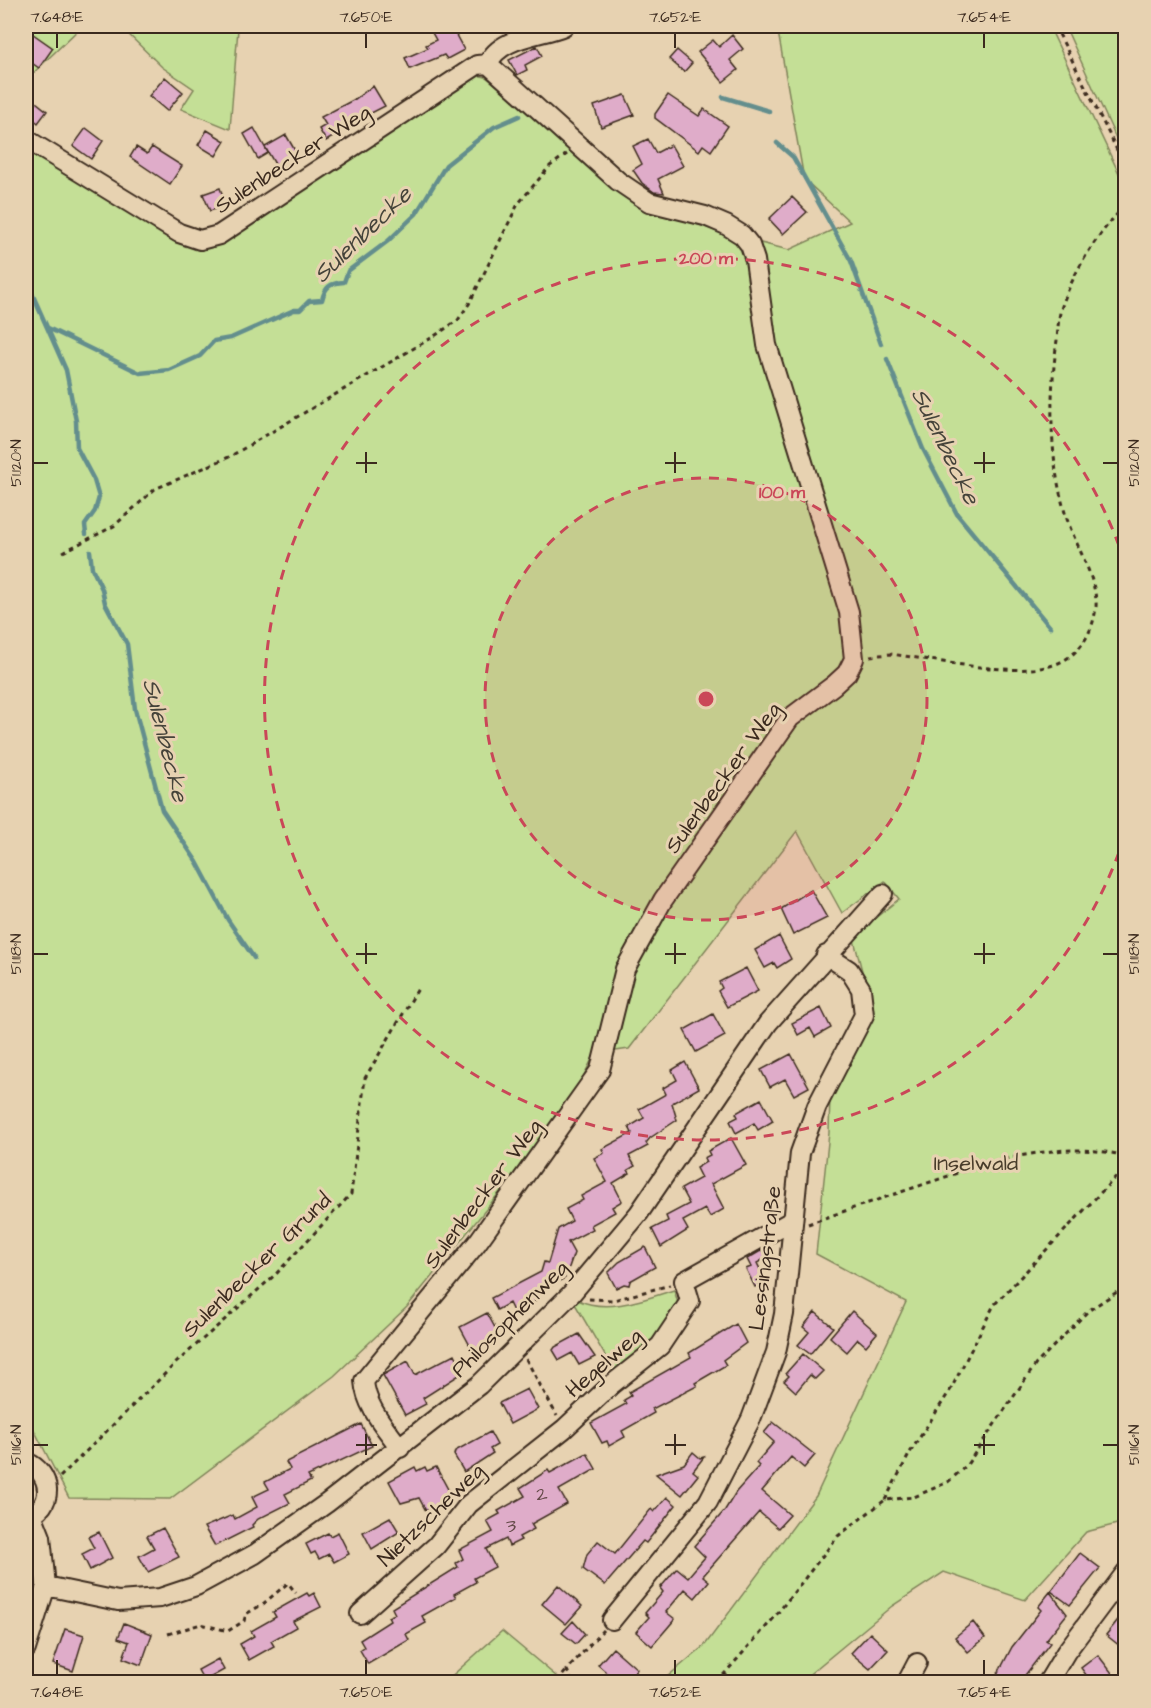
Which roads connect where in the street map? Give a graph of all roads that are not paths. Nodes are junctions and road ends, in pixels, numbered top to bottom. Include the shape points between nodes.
1 (564, 26) edge
2 (488, 64) junction
3 (26, 139) edge
4 (882, 894) dead end
5 (826, 955) junction
6 (793, 1225) junction
7 (564, 1429) joint
8 (400, 1448) junction
9 (26, 1462) edge
10 (29, 1515) edge
11 (1125, 1572) edge
12 (46, 1586) junction
13 (360, 1614) dead end
14 (612, 1620) road end
15 (26, 1649) edge
16 (917, 1663) dead end
17 (907, 1683) edge
18 (1048, 1683) edge

1 - 2 street, Sulenbecker Weg via 507,44 496,51
2 - 3 street, Sulenbecker Weg via 477,65 219,235 200,240 179,233
2 - 8 street, Sulenbecker Weg via 618,182 649,202 705,216 742,235 750,245 767,345 849,612 854,659 834,685 790,718 663,900 625,969 600,1070 477,1243 364,1381 374,1411
4 - 5 street, Philosophenweg
5 - 6 street, Lessingstraße via 849,970 861,989 864,1015 817,1106 802,1145
5 - 8 street, Philosophenweg via 768,1023 639,1213 572,1293 479,1385
6 - 7 street, Hegelweg via 684,1281 690,1301 660,1346 610,1385
6 - 14 street, Lessingstraße via 782,1324 766,1384 751,1419 708,1502
7 - 13 street, Nietzscheweg via 469,1503 436,1546
8 - 12 street, Philosophenweg via 255,1554 196,1586 160,1598 118,1601
9 - 10 street via 36,1466 46,1482 47,1498
10 - 12 street via 42,1537
11 - 18 street
12 - 15 street
16 - 17 street

